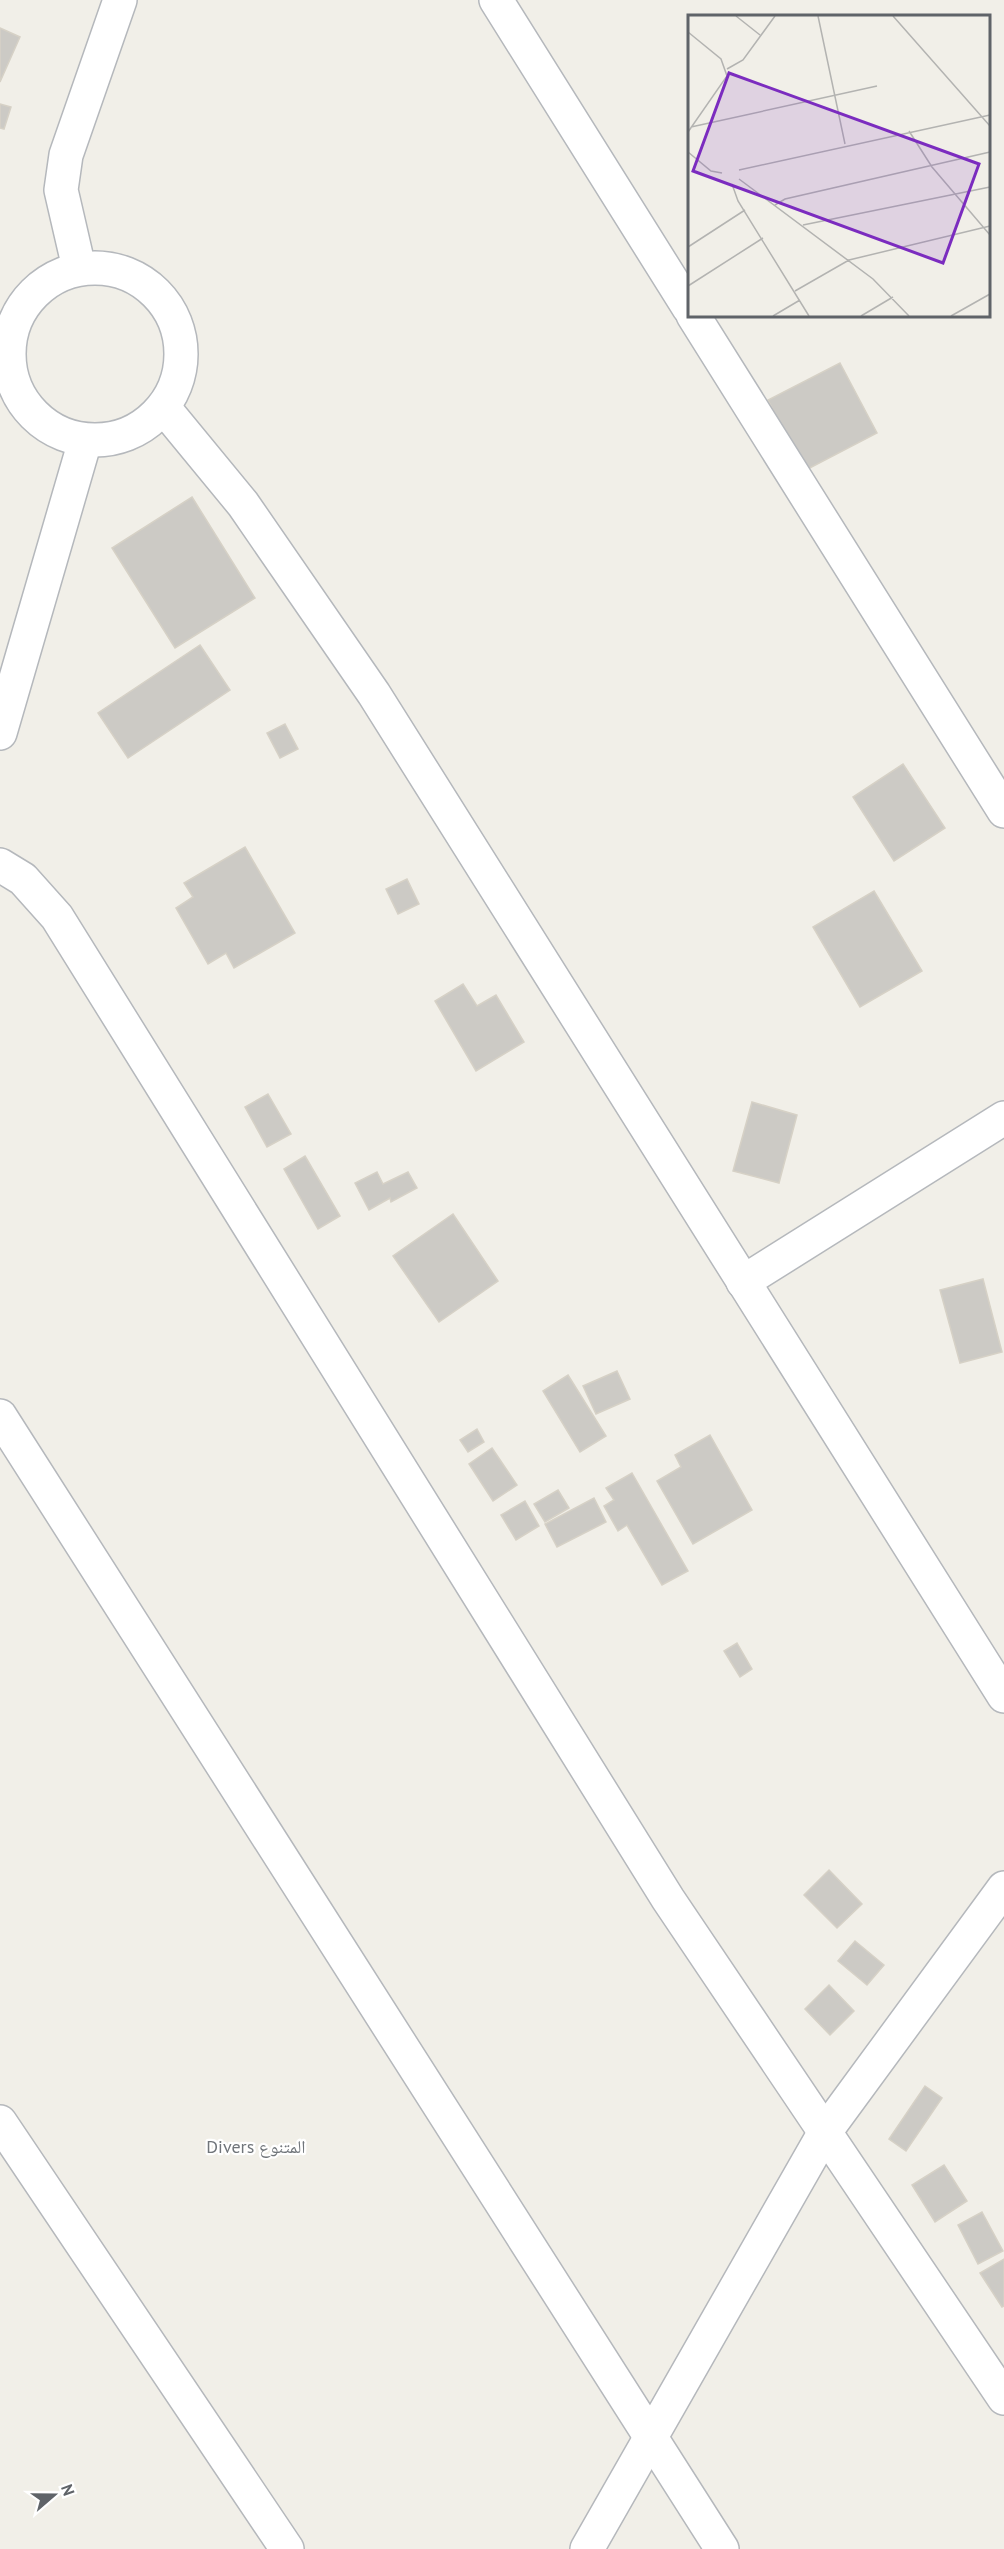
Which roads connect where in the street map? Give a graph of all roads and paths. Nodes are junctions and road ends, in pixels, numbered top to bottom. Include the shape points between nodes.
1 (120, 0) edge
2 (496, 0) edge
3 (80, 268) junction
4 (688, 306) edge
5 (694, 316) edge
6 (9, 400) edge
7 (164, 408) junction
8 (85, 441) junction
9 (0, 733) edge
10 (1004, 811) edge
11 (0, 865) edge
12 (1004, 1118) edge
13 (743, 1282) junction
14 (0, 1416) edge
15 (1004, 1696) edge
16 (1004, 1888) edge
17 (0, 2122) edge
18 (825, 2132) junction
19 (1004, 2398) edge
20 (651, 2436) junction
21 (287, 2549) edge
22 (587, 2549) edge
23 (722, 2549) edge

1 - 3 street via 66,155 60,190
2 - 4 street
3 - 6 street via 59,274 34,291 13,323 7,354 13,384
3 - 7 street via 109,268 138,279 165,303 178,330 182,351 177,380
5 - 10 street
6 - 8 street via 52,430
7 - 8 street via 140,429 115,439
7 - 13 street via 243,504 374,694
8 - 9 street
11 - 18 street via 23,879 57,917 668,1899
12 - 13 street
13 - 15 street
14 - 20 street
16 - 18 street
17 - 21 street
18 - 19 street
18 - 20 street
20 - 22 street
20 - 23 street

